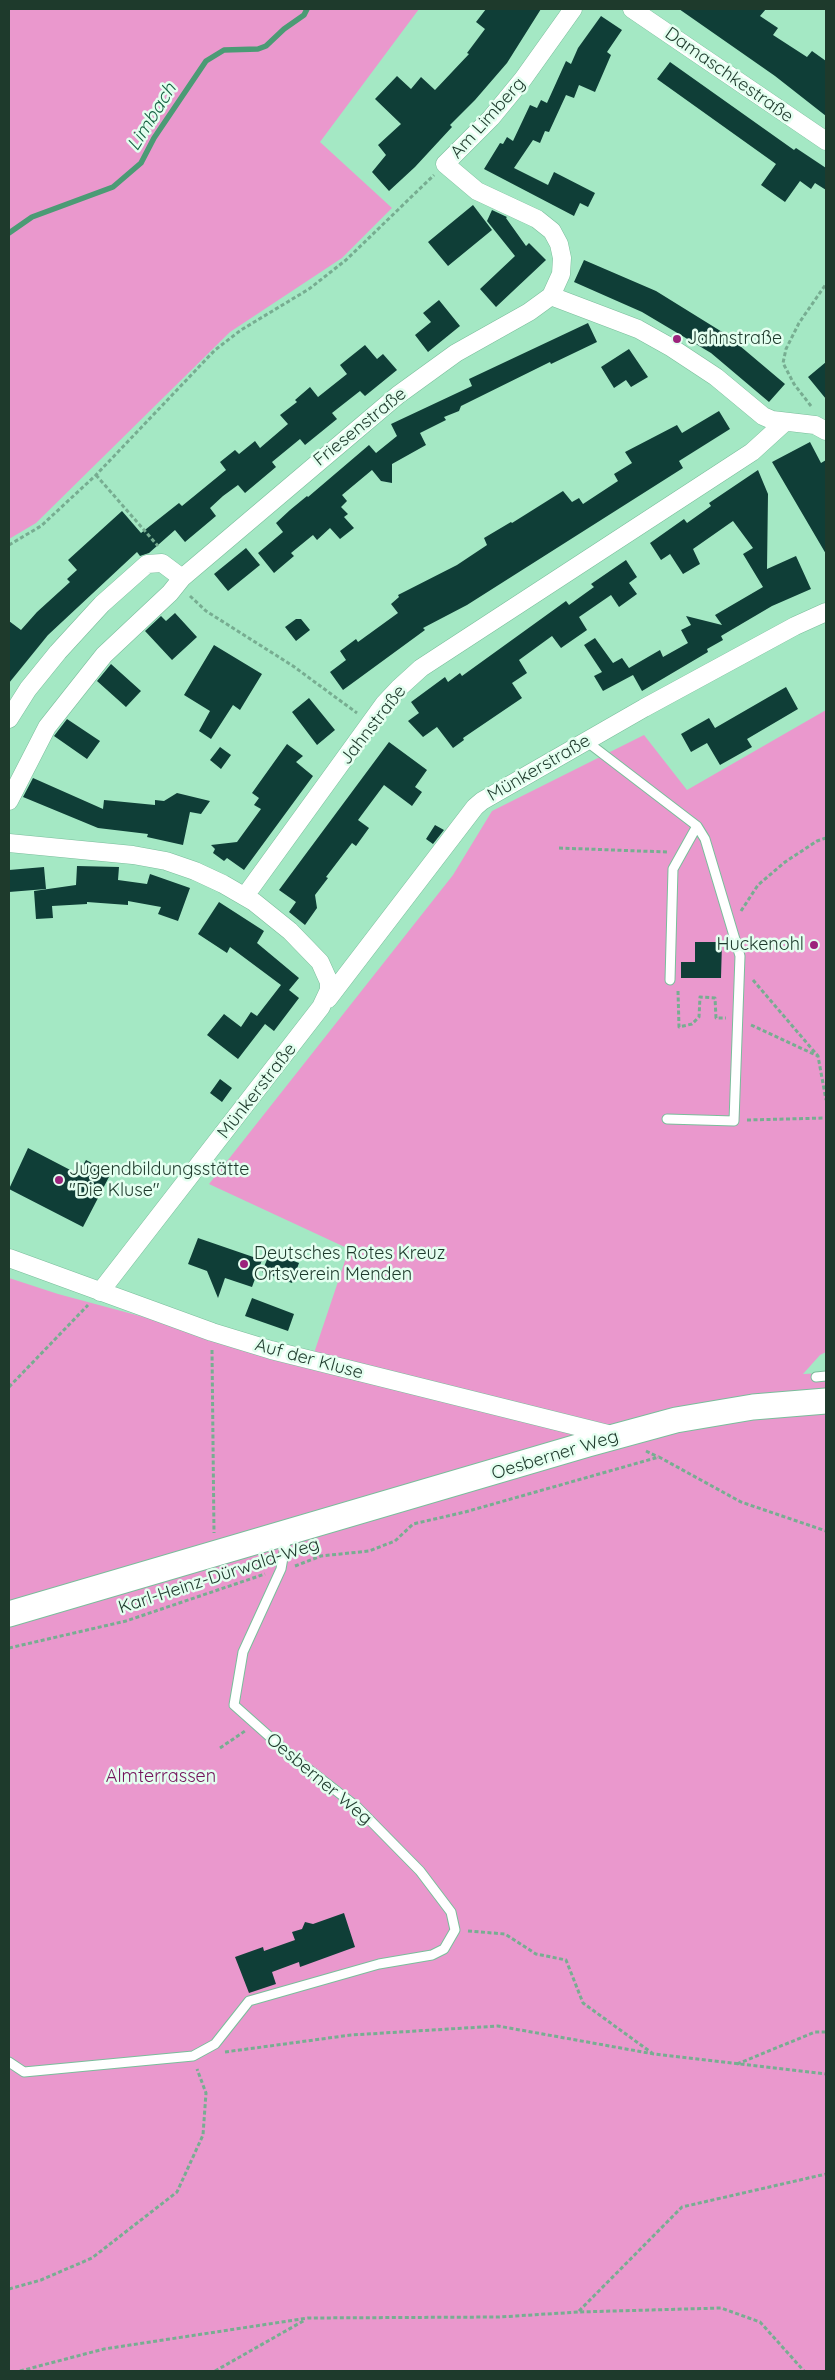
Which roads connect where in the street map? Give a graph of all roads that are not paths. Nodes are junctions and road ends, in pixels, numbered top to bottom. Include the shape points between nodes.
1 (573, 9) edge
2 (632, 9) edge
3 (826, 141) edge
4 (551, 296) junction
5 (785, 422) junction
6 (826, 431) edge
7 (180, 580) junction
8 (826, 612) edge
9 (9, 719) edge
10 (586, 741) junction
11 (9, 800) edge
12 (697, 826) junction
13 (9, 843) edge
14 (245, 896) junction
15 (670, 980) road end
16 (324, 1003) junction
17 (667, 1119) dead end
18 (9, 1258) edge
19 (100, 1292) junction
20 (826, 1376) edge
21 (816, 1377) dead end
22 (826, 1401) edge
23 (617, 1436) junction
24 (288, 1532) junction
25 (9, 1614) edge
26 (9, 2062) edge

1 - 4 street, Am Limberg via 524,79 445,164 478,191 537,219 552,231 562,258 560,274
2 - 3 street, Damaschkestraße
4 - 5 street via 638,329 689,358 763,416
4 - 7 street, Friesenstraße via 456,353 398,394
5 - 6 street via 815,425
5 - 14 street, Jahnstraße via 752,452 421,668 384,704
7 - 9 street via 162,563 147,564 102,604 28,689
7 - 11 street, Friesenstraße via 104,655 52,720
8 - 10 street, Münkerstraße
10 - 12 lane
10 - 16 street, Münkerstraße via 497,790 475,807
12 - 15 lane via 672,869
12 - 17 lane via 705,839 740,956 734,1121
13 - 14 street via 166,861 216,880
14 - 16 street via 290,931 320,962 329,982
16 - 19 street, Münkerstraße
18 - 19 street, Auf der Kluse
19 - 23 street, Auf der Kluse via 212,1332 311,1362
20 - 21 lane
22 - 23 street, Oesberner Weg via 753,1406 676,1420
23 - 24 street, Oesberner Weg
24 - 25 street, Oesberner Weg
24 - 26 lane, Oesberner Weg via 281,1569 243,1652 234,1705 254,1725 356,1807 420,1871 451,1912 455,1930 444,1949 432,1955 379,1964 249,2001 215,2044 192,2056 24,2072

